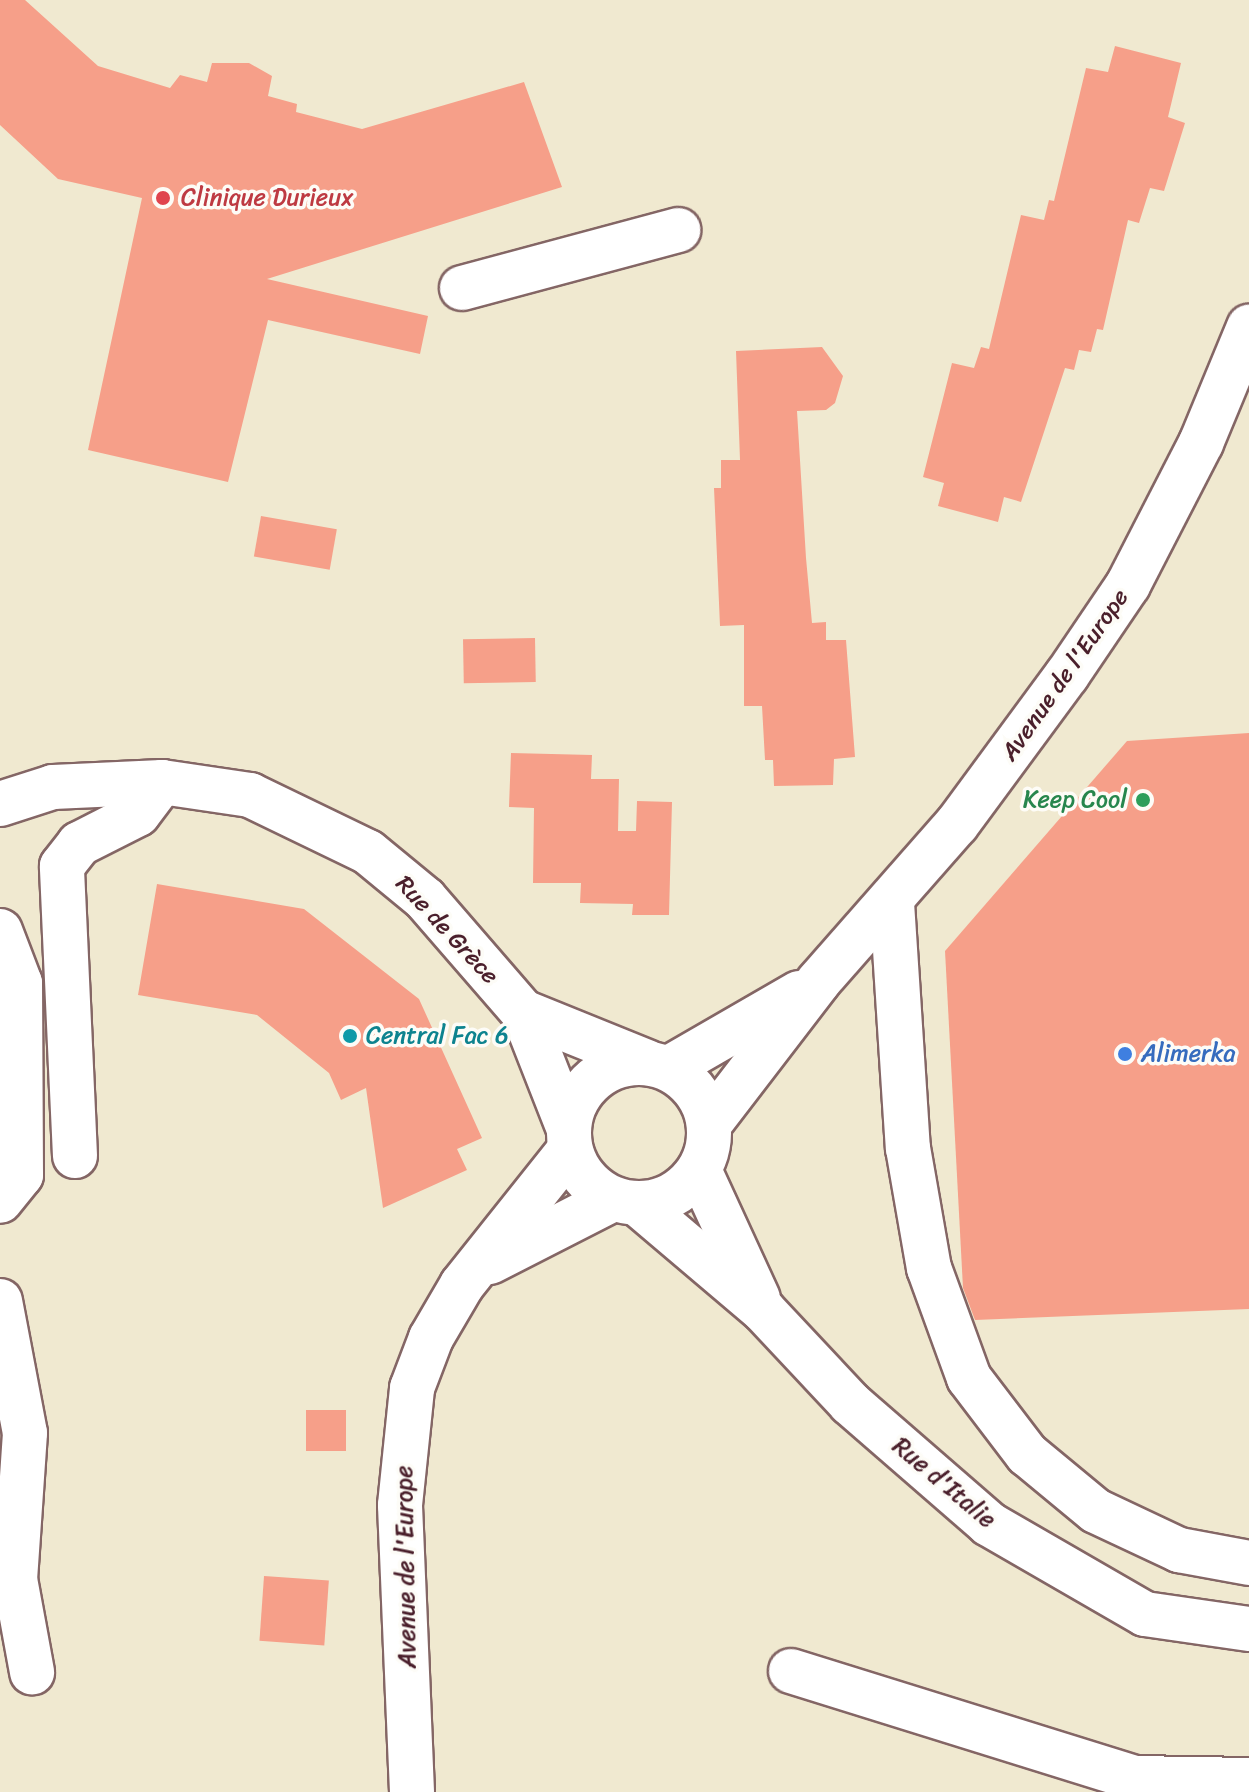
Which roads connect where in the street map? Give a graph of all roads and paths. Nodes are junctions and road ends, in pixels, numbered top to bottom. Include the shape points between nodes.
1 (678, 230) dead end
2 (462, 288) dead end
3 (1249, 327) edge
4 (162, 782) junction
5 (0, 804) edge
6 (892, 903) junction
7 (0, 931) edge
8 (818, 982) junction
9 (523, 1012) junction
10 (658, 1065) junction
11 (710, 1123) junction
12 (569, 1138) junction
13 (75, 1156) dead end
14 (699, 1170) junction
15 (0, 1201) edge
16 (626, 1202) junction
17 (481, 1267) junction
18 (0, 1301) edge
19 (764, 1311) junction
20 (1249, 1563) edge
21 (1249, 1629) edge
22 (791, 1671) dead end
23 (32, 1672) dead end
24 (1249, 1780) edge
25 (412, 1792) edge

1 - 2 street
3 - 6 street, Avenue de l'Europe via 1201,443 1128,585 1040,715
4 - 5 street, Rue de Grèce via 53,787
4 - 9 street, Rue de Grèce via 250,795 368,852 425,899
4 - 13 street via 138,814 79,844 62,866
6 - 8 street, Avenue de l'Europe
6 - 20 street via 908,1148 929,1268 969,1378 1027,1454 1096,1511 1179,1550
7 - 15 street via 20,983 21,1159 21,1175
8 - 10 street, Avenue de l'Europe
8 - 11 street, Avenue de l'Europe
9 - 10 street, Rue de Grèce
9 - 12 street, Rue de Grèce
10 - 11 street via 688,1081
10 - 12 street via 603,1071 585,1086
11 - 14 street
12 - 16 street via 592,1187
12 - 17 street, Avenue de l'Europe
14 - 16 street via 683,1188
14 - 19 street, Rue d'Italie
16 - 17 street, Avenue de l'Europe
16 - 19 street, Rue d'Italie
17 - 25 street, Avenue de l'Europe via 446,1312 412,1388 400,1505
18 - 23 street via 25,1433 15,1579
19 - 21 street, Rue d'Italie via 850,1403 989,1524 1145,1614
22 - 24 street via 1135,1778

